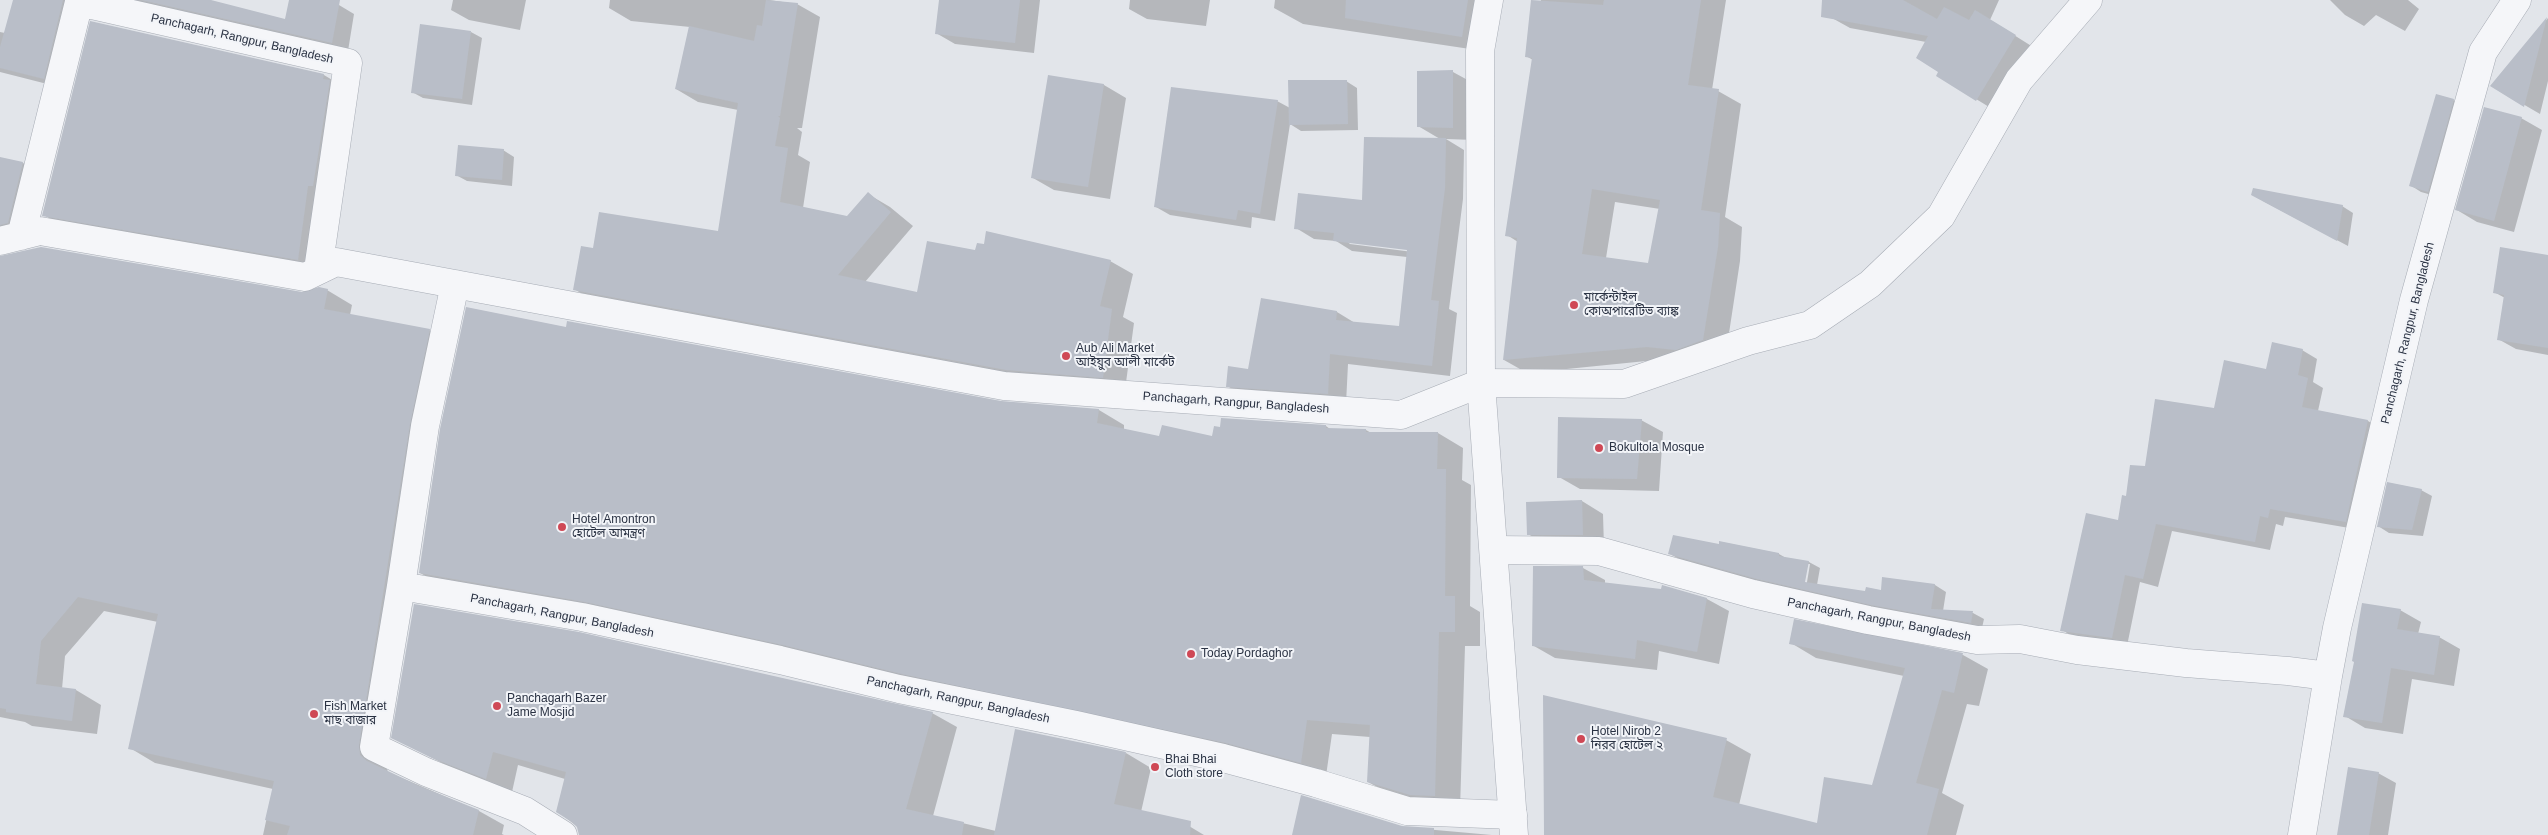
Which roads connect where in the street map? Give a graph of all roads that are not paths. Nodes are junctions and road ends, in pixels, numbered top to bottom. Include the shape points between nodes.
1 (1489, 0) edge
2 (2088, 0) edge
3 (2517, 0) edge
4 (79, 1) edge
5 (11, 239) edge
6 (318, 270) junction
7 (455, 284) junction
8 (1481, 384) junction
9 (1494, 550) junction
10 (401, 586) junction
11 (2328, 676) junction
12 (1513, 825) edge
13 (563, 835) edge
14 (2302, 835) edge

1 - 8 street, Panchagarh, Rangpur, Bangladesh via 1480,51
2 - 8 street, Panchagarh, Rangpur, Bangladesh via 2019,80 1942,216 1870,284 1810,325 1748,341 1624,384
3 - 11 street, Panchagarh, Rangpur, Bangladesh via 2483,52 2477,71 2414,300
4 - 5 street, Panchagarh, Rangpur, Bangladesh
4 - 6 street, Panchagarh, Rangpur, Bangladesh via 348,64
5 - 6 street, Panchagarh, Rangpur, Bangladesh via 40,231 305,277
6 - 7 street, Panchagarh, Rangpur, Bangladesh via 336,262
7 - 8 street, Panchagarh, Rangpur, Bangladesh via 1004,386 1401,415
7 - 10 street via 425,426
8 - 9 street, Panchagarh, Rangpur, Bangladesh
9 - 11 street, Panchagarh, Rangpur, Bangladesh via 1599,550 1753,594 1977,640 2020,639 2104,654
9 - 12 street, Panchagarh, Rangpur, Bangladesh
10 - 12 street, Panchagarh, Rangpur, Bangladesh via 582,617 899,689 1076,724 1316,782 1407,811
10 - 13 street via 374,747 426,772 525,811
11 - 14 street, Panchagarh, Rangpur, Bangladesh

